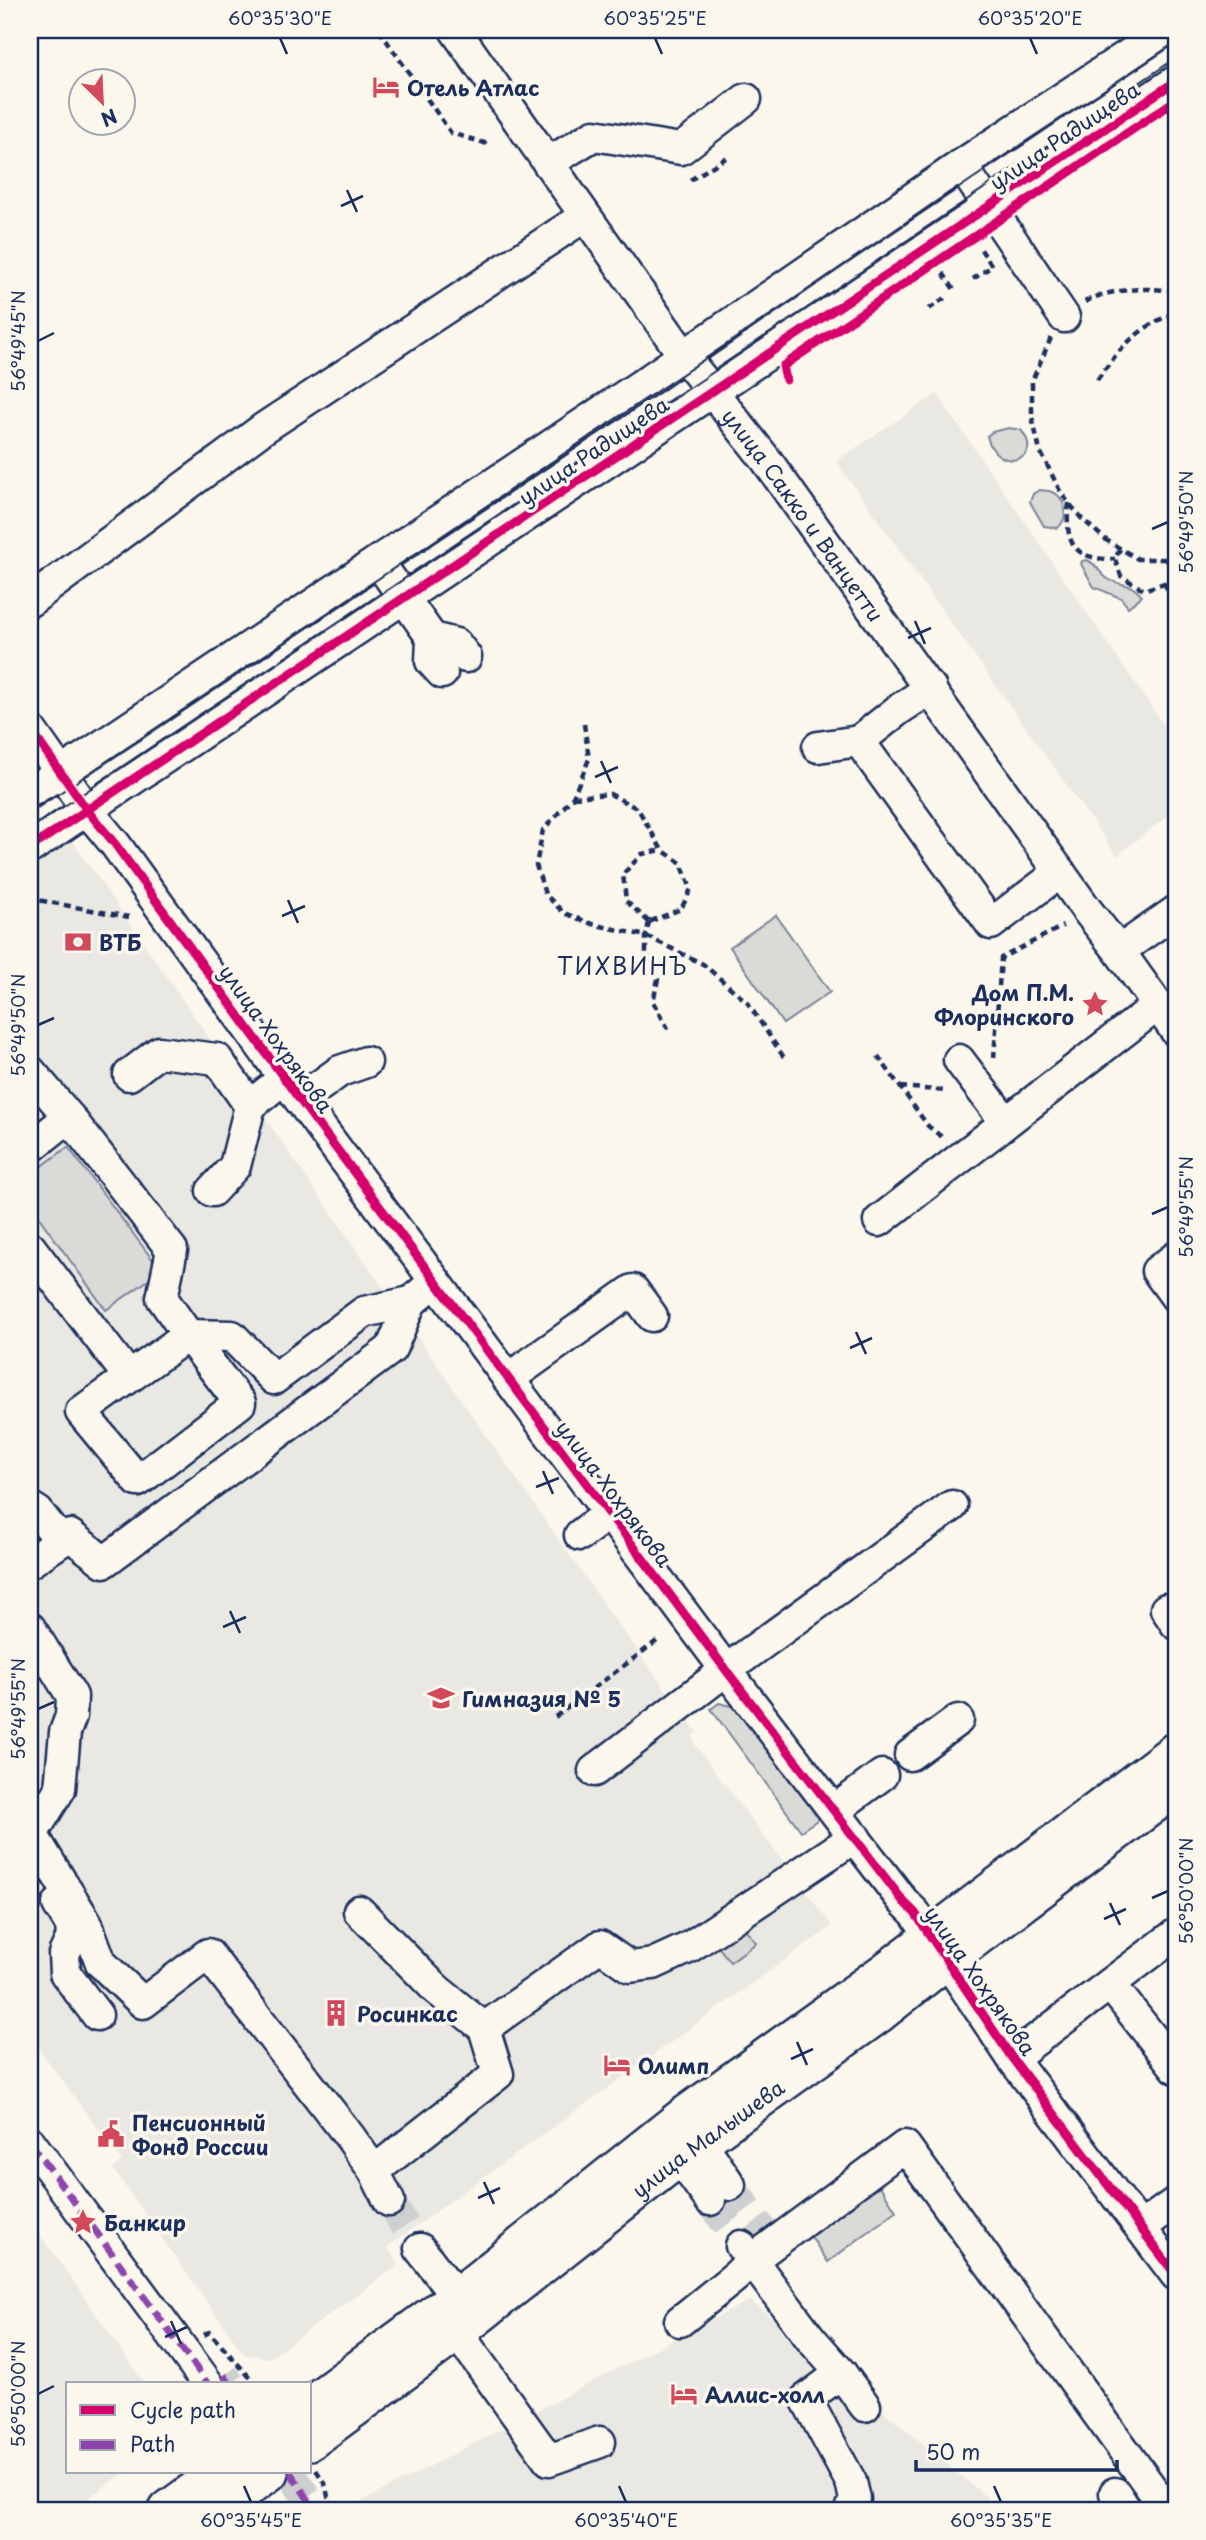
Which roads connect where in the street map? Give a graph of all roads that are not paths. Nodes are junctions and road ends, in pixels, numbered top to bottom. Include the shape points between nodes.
1 (455, 30) edge
2 (1166, 30) edge
3 (1176, 81) edge
4 (746, 99) dead end
5 (548, 163) junction
6 (961, 165) junction
7 (989, 206) junction
8 (584, 216) junction
9 (1064, 317) road end
10 (684, 356) junction
11 (713, 392) junction
12 (378, 561) junction
13 (404, 598) junction
14 (30, 601) edge
15 (454, 665) dead end
16 (931, 688) junction
17 (30, 729) edge
18 (859, 741) junction
19 (818, 747) dead end
20 (61, 773) junction
21 (30, 791) edge
22 (87, 810) junction
23 (30, 848) edge
24 (1060, 872) junction
25 (1176, 911) edge
26 (1119, 951) junction
27 (1157, 1005) junction
28 (1176, 1031) edge
29 (366, 1062) dead end
30 (30, 1071) edge
31 (967, 1071) road end
32 (128, 1075) dead end
33 (292, 1089) junction
34 (250, 1106) junction
35 (69, 1117) junction
36 (1005, 1121) junction
37 (30, 1147) edge
38 (212, 1191) dead end
39 (879, 1221) dead end
40 (30, 1247) edge
41 (1176, 1257) edge
42 (435, 1281) junction
43 (1176, 1297) edge
44 (411, 1302) junction
45 (652, 1316) dead end
46 (188, 1335) junction
47 (129, 1377) junction
48 (508, 1379) junction
49 (951, 1506) dead end
50 (30, 1507) edge
51 (608, 1513) junction
52 (580, 1535) dead end
53 (61, 1541) junction
54 (30, 1562) edge
55 (30, 1628) edge
56 (726, 1670) junction
57 (958, 1720) dead end
58 (1176, 1751) edge
59 (910, 1755) dead end
60 (594, 1771) dead end
61 (882, 1774) dead end
62 (1176, 1787) edge
63 (835, 1810) junction
64 (38, 1817) edge
65 (855, 1836) junction
66 (30, 1860) edge
67 (359, 1910) dead end
68 (1176, 1934) edge
69 (938, 1949) junction
70 (1110, 1984) junction
71 (97, 2015) dead end
72 (484, 2028) junction
73 (1012, 2058) junction
74 (1176, 2068) edge
75 (681, 2137) junction
76 (30, 2141) edge
77 (374, 2171) junction
78 (720, 2192) tunnel mouth
79 (388, 2201) tunnel mouth
80 (1176, 2202) edge
81 (1141, 2227) junction
82 (757, 2245) junction
83 (420, 2249) tunnel mouth
84 (1176, 2275) edge
85 (451, 2313) junction
86 (680, 2321) dead end
87 (841, 2373) junction
88 (207, 2382) tunnel mouth
89 (312, 2404) edge
90 (865, 2406) dead end
91 (600, 2442) dead end
92 (313, 2455) edge
93 (217, 2474) edge
94 (266, 2474) edge
95 (1176, 2502) edge
96 (168, 2510) edge
97 (217, 2510) edge
98 (851, 2510) edge
99 (1166, 2510) edge

1 - 5 street, улица Сакко и Ванцетти
2 - 6 street, улица Радищева
3 - 7 street, улица Радищева
4 - 5 street via 681,149 594,135
5 - 8 street, улица Сакко и Ванцетти
6 - 7 street
6 - 10 street, улица Радищева
7 - 9 street
7 - 11 street, улица Радищева
8 - 10 street, улица Сакко и Ванцетти
8 - 14 street via 264,428
10 - 11 street, улица Сакко и Ванцетти
10 - 12 street, улица Радищева
11 - 13 street, улица Радищева
11 - 16 street, улица Сакко и Ванцетти
12 - 13 street
12 - 20 street, улица Радищева
13 - 15 street via 432,638 431,661
13 - 22 street, улица Радищева
16 - 18 street
16 - 24 street, улица Сакко и Ванцетти
17 - 20 street, улица Хохрякова
18 - 19 street
18 - 24 street via 991,924
20 - 21 street, улица Радищева
20 - 22 street, улица Хохрякова
22 - 23 street, улица Радищева
22 - 33 street, улица Хохрякова
24 - 26 street, улица Сакко и Ванцетти
25 - 26 street
26 - 27 street, улица Сакко и Ванцетти
27 - 28 street, улица Сакко и Ванцетти
27 - 36 street
29 - 33 street
30 - 35 street
31 - 36 street
32 - 34 street via 159,1052 217,1059
33 - 34 street
33 - 42 street, улица Хохрякова
34 - 38 street via 235,1166
35 - 37 street
35 - 46 street via 172,1250 162,1298
36 - 39 street
40 - 47 street
41 - 43 street via 1157,1270
42 - 44 street
42 - 48 street, улица Хохрякова
44 - 46 street via 364,1312 274,1379 232,1336
44 - 53 street via 391,1349 104,1562 71,1535
45 - 48 street via 634,1290
46 - 47 street
46 - 47 street via 240,1403 138,1481 81,1412
48 - 51 street, улица Хохрякова
49 - 56 street
50 - 53 street
51 - 52 street
51 - 56 street, улица Хохрякова
53 - 54 street
55 - 64 street via 72,1696 60,1789
56 - 60 street
56 - 63 street, улица Хохрякова
57 - 59 street
58 - 69 main road, улица Малышева
61 - 63 street
62 - 69 main road, улица Малышева
63 - 65 street, улица Хохрякова
64 - 77 street via 32,1834 86,1923 102,1963 143,2003 208,1954
65 - 69 street, улица Хохрякова
65 - 72 street via 688,1948 653,1964 630,1967 600,1946
66 - 71 street via 71,1925 65,1973
67 - 72 street via 436,1989
68 - 70 street
69 - 73 street, улица Хохрякова
69 - 75 main road, улица Малышева via 887,1971
70 - 73 street
70 - 74 street
72 - 77 street via 498,2074
73 - 81 street, улица Хохрякова
75 - 78 street
75 - 85 main road, улица Малышева
76 - 88 street
77 - 79 street
80 - 81 street
81 - 84 street, улица Хохрякова
82 - 86 street via 736,2276
82 - 87 street via 811,2339
82 - 99 street via 905,2146
83 - 85 street
85 - 89 main road, улица Малышева
85 - 91 street via 550,2460
85 - 92 main road, улица Малышева
87 - 90 street
87 - 98 street via 806,2399 851,2482 855,2499
93 - 96 main road
94 - 97 main road
95 - 99 street

